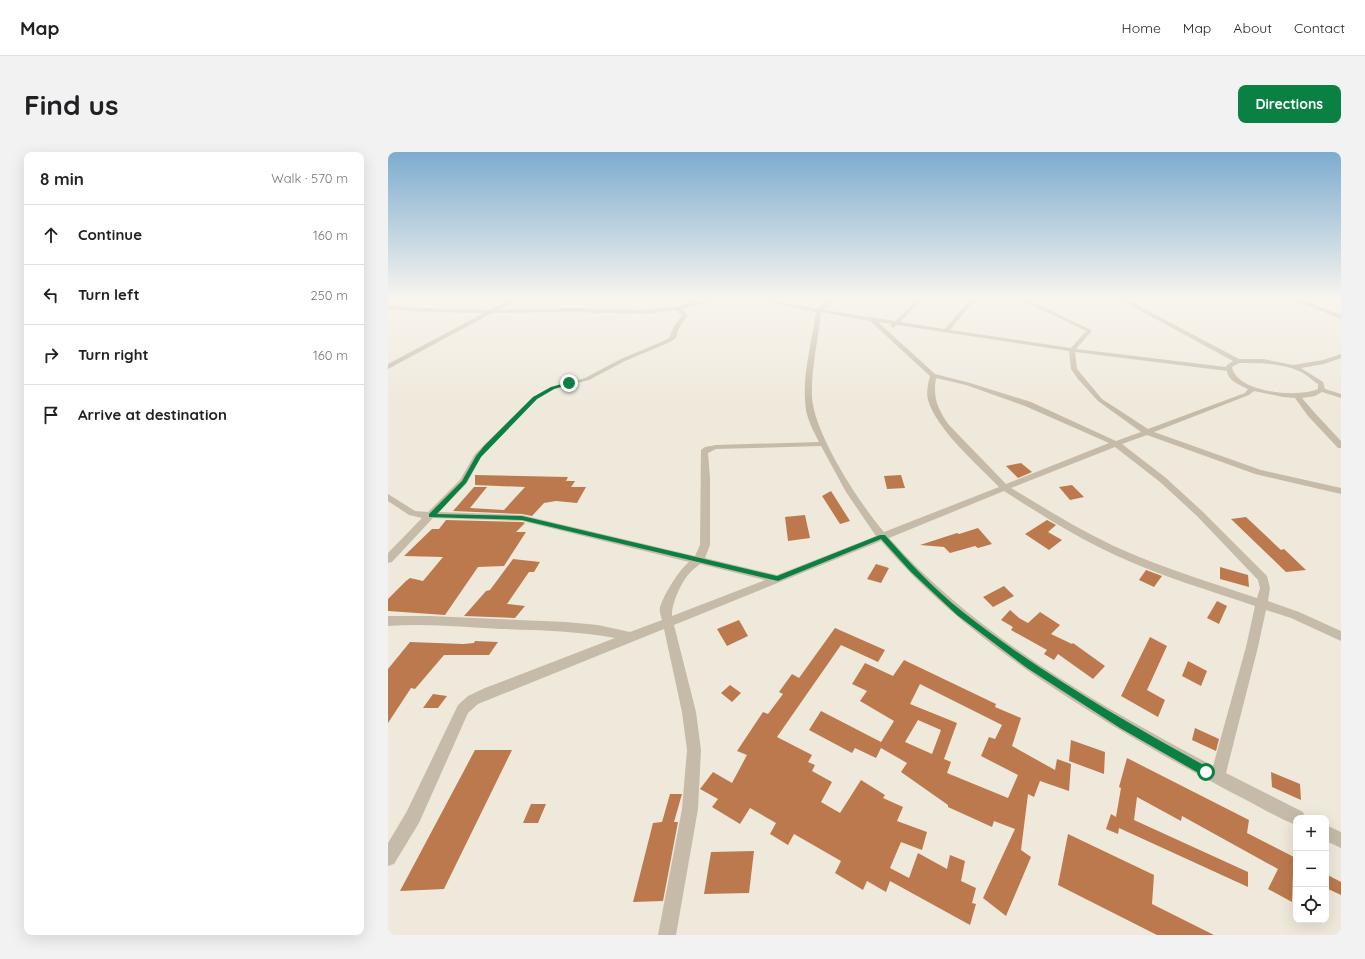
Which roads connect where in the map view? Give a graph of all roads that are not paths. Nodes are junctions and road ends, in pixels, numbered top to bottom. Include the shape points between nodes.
1 (451, 335) edge
2 (674, 335) edge
3 (815, 335) edge
4 (889, 335) edge
5 (969, 335) edge
6 (1086, 335) edge
7 (1188, 335) edge
8 (1072, 350) junction
9 (1341, 356) edge
10 (1238, 361) junction
11 (388, 367) edge
12 (1293, 367) junction
13 (1228, 369) junction
14 (933, 375) junction
15 (1253, 388) junction
16 (1322, 390) junction
17 (1341, 396) edge
18 (1298, 397) junction
19 (1147, 432) junction
20 (824, 444) junction
21 (1117, 444) junction
22 (1341, 446) edge
23 (1005, 488) junction
24 (1341, 491) edge
25 (388, 497) edge
26 (431, 516) junction
27 (882, 536) junction
28 (388, 559) edge
29 (699, 559) junction
30 (778, 579) junction
31 (1261, 605) junction
32 (388, 621) edge
33 (668, 622) junction
34 (1341, 636) edge
35 (630, 637) junction
36 (1217, 778) junction
37 (1293, 816) edge
38 (1329, 834) edge
39 (1341, 840) edge
40 (388, 858) edge
41 (667, 935) edge

1 - 11 street
2 - 26 street via 668,341 587,379 553,388 535,398 478,456 464,481
3 - 20 street via 807,388 810,413
4 - 14 street
5 - 8 street
6 - 8 street
7 - 10 street
8 - 13 street
8 - 19 street via 1074,369 1100,400
9 - 12 street via 1324,362
10 - 12 street via 1263,361
10 - 13 street via 1232,363
12 - 16 street via 1317,378 1323,387
13 - 15 street via 1234,379
14 - 21 street via 1028,404
14 - 23 street via 931,399 938,415 946,427
15 - 18 street
15 - 19 street via 1247,394
16 - 17 street
16 - 18 street via 1318,394
18 - 22 street
19 - 21 street
19 - 24 street via 1258,472
20 - 27 street via 867,518
20 - 29 street via 708,448 704,452 705,545
21 - 23 street
21 - 31 street via 1163,480 1200,514 1263,580 1265,588
23 - 27 street
23 - 31 street via 1062,523 1118,552 1160,570
25 - 26 street via 412,513
26 - 28 street
26 - 29 street via 522,518
27 - 30 street
27 - 36 street via 913,571 960,613 1030,666 1123,725
29 - 30 street
29 - 33 street via 679,580 666,607
30 - 33 street
31 - 34 street via 1295,615
31 - 36 street
32 - 35 street via 423,620 607,631
33 - 35 street
33 - 41 street via 689,712 694,750 690,808
35 - 40 street via 490,692 473,700 463,709 413,817
36 - 37 street
38 - 39 street

